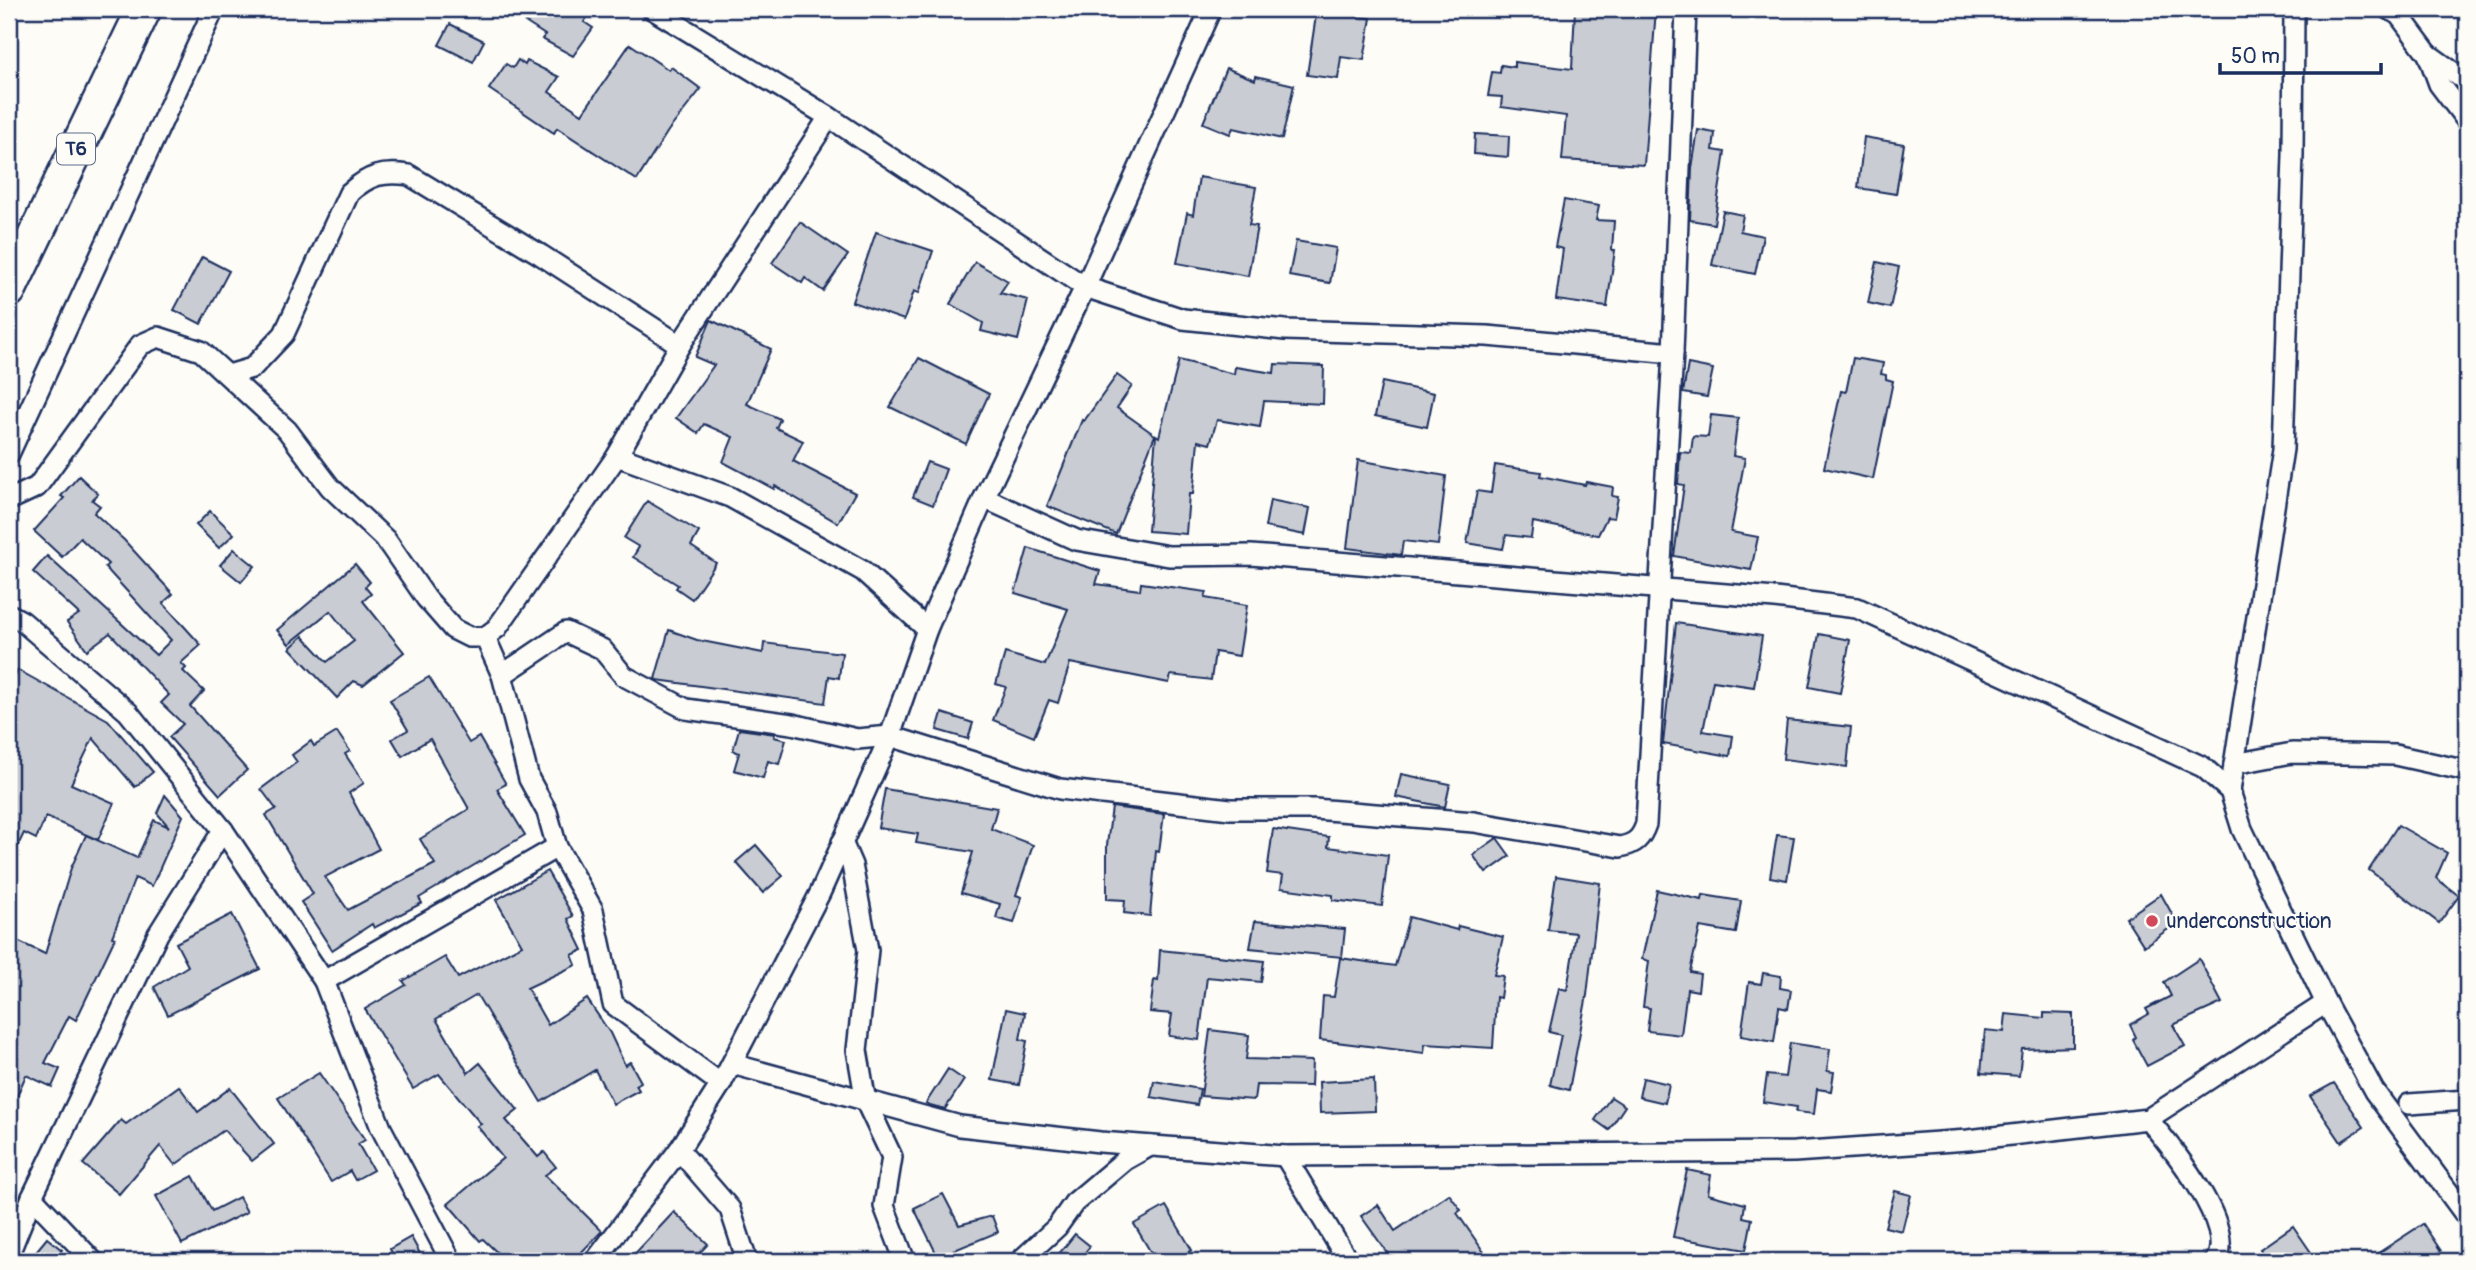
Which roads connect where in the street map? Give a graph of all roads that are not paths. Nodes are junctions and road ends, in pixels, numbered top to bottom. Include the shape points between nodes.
1 (144, 9) edge
2 (214, 9) edge
3 (652, 9) edge
4 (1210, 9) edge
5 (1686, 9) edge
6 (2294, 9) edge
7 (2389, 9) edge
8 (2428, 54) junction
9 (2467, 82) edge
10 (829, 117) junction
11 (2467, 121) edge
12 (1085, 286) junction
13 (9, 290) edge
14 (680, 345) junction
15 (1673, 353) junction
16 (228, 376) junction
17 (9, 454) edge
18 (617, 456) junction
19 (984, 499) junction
20 (9, 500) edge
21 (1659, 589) junction
22 (9, 614) edge
23 (927, 629) junction
24 (485, 637) junction
25 (502, 675) junction
26 (890, 736) junction
27 (2234, 764) junction
28 (2467, 771) edge
29 (2230, 791) junction
30 (223, 830) junction
31 (842, 842) junction
32 (557, 847) junction
33 (324, 981) junction
34 (2326, 1003) junction
35 (732, 1064) junction
36 (721, 1084) junction
37 (2467, 1100) edge
38 (866, 1102) junction
39 (2409, 1104) dead end
40 (2148, 1119) junction
41 (1150, 1146) junction
42 (679, 1150) junction
43 (1285, 1156) junction
44 (32, 1197) junction
45 (2467, 1217) edge
46 (9, 1254) edge
47 (93, 1261) edge
48 (451, 1261) edge
49 (595, 1261) edge
50 (747, 1261) edge
51 (905, 1261) edge
52 (1020, 1261) edge
53 (1348, 1261) edge
54 (2215, 1261) edge

1 - 13 highway, T6
2 - 17 street
3 - 10 street
4 - 12 street
5 - 15 street
6 - 27 street via 2283,449
7 - 8 street via 2399,15
8 - 9 street
8 - 11 street via 2439,84
10 - 12 street
10 - 14 street
12 - 15 street via 1183,319 1285,330 1487,336
12 - 19 street
14 - 16 street via 409,176 387,172 366,178 349,192 284,334 252,368
14 - 18 street
15 - 21 street
16 - 20 street via 201,351 179,342 158,337 141,345 37,487
16 - 24 street via 287,430 330,487 386,540 453,629 469,637
18 - 23 street via 742,503 863,571
18 - 24 street via 497,628
19 - 21 street via 1076,540 1169,556 1251,555
19 - 23 street
21 - 26 street via 1646,824 1633,844 1619,847 1474,822 1314,809 1230,809 1060,789
21 - 29 street via 1857,608 2203,767
22 - 30 street via 128,712
23 - 26 street
24 - 25 street
25 - 26 street via 566,632 602,649 624,676 686,709 792,724 857,739
25 - 32 street via 529,779 548,812
26 - 31 street
27 - 28 street via 2292,753 2395,755
27 - 29 street
29 - 34 street via 2242,829
30 - 33 street
30 - 44 street via 158,933
31 - 35 street
31 - 38 street via 852,865 868,950 857,1050
32 - 33 street
32 - 36 street via 593,910 613,1004
33 - 48 street via 381,1128
34 - 40 street
34 - 45 street via 2374,1091
35 - 36 street
35 - 38 street
36 - 42 street
37 - 39 street
38 - 41 street via 960,1126
38 - 51 street via 892,1157 884,1206
40 - 43 street via 1968,1140 1794,1152
40 - 54 street via 2185,1163 2213,1216 2220,1242 2220,1256
41 - 43 street
41 - 52 street via 1125,1160 1074,1203 1057,1227
42 - 49 street
42 - 50 street via 730,1209
43 - 53 street
44 - 46 street
44 - 47 street

